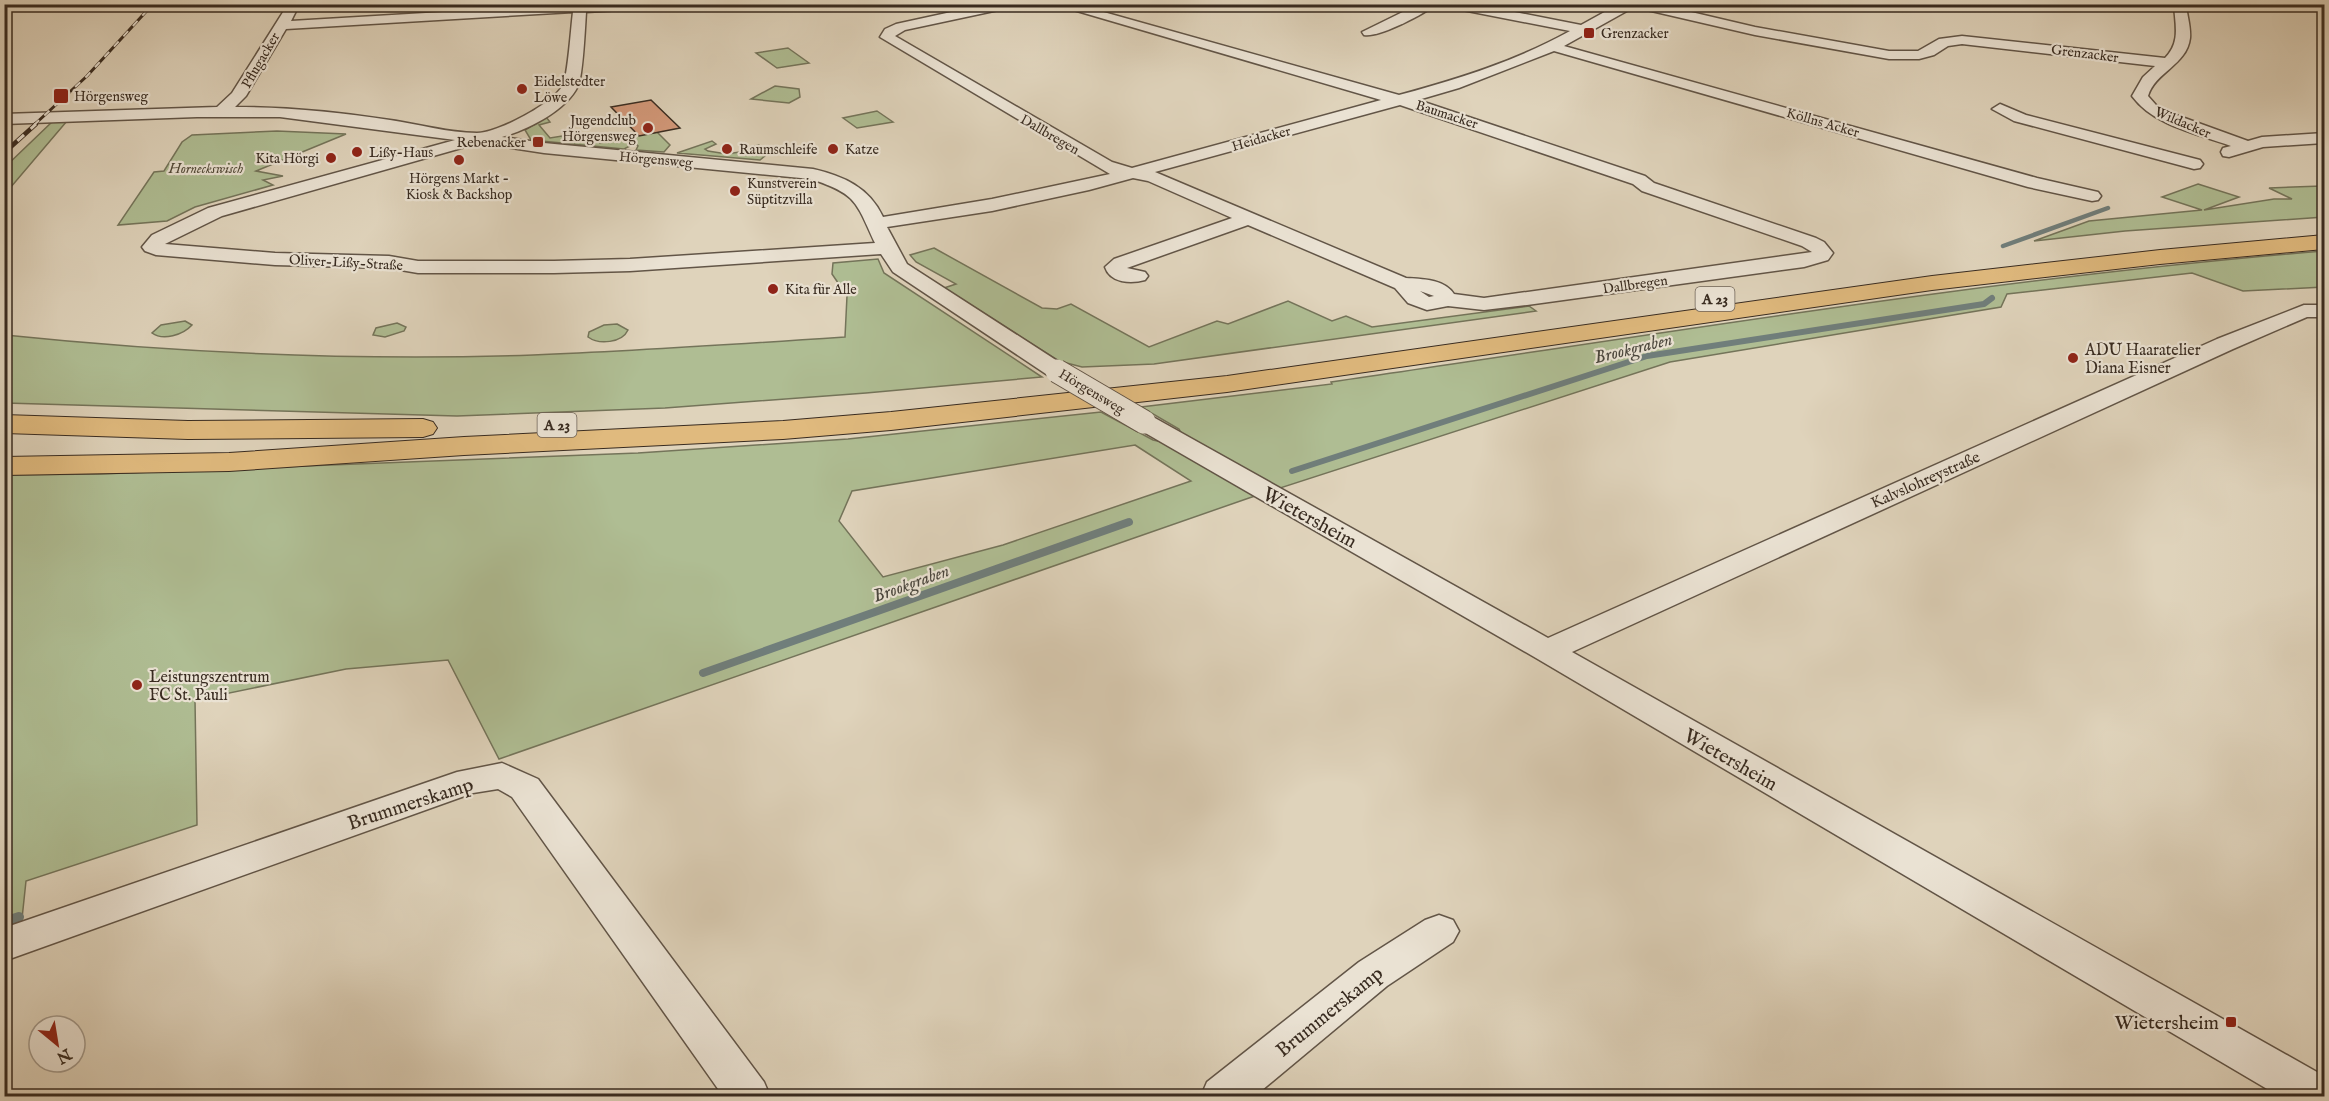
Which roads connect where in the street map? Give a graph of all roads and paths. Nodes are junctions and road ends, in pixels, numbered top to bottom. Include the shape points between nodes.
1 (294, 4) edge
2 (656, 4) edge
3 (1008, 4) edge
4 (1059, 4) edge
5 (1430, 4) edge
6 (1452, 4) edge
7 (1629, 4) edge
8 (1638, 4) edge
9 (2180, 4) edge
10 (580, 9) junction
11 (1394, 23) dead end
12 (281, 25) junction
13 (1583, 30) junction
14 (1554, 47) junction
15 (2168, 63) junction
16 (1400, 100) junction
17 (2000, 109) dead end
18 (222, 111) junction
19 (4, 119) edge
20 (2325, 138) edge
21 (476, 139) junction
22 (2247, 146) junction
23 (1134, 173) junction
24 (2092, 196) dead end
25 (1247, 219) junction
26 (878, 223) junction
27 (2325, 230) edge
28 (2325, 242) edge
29 (885, 248) junction
30 (1823, 253) joint
31 (1138, 276) dead end
32 (2325, 294) edge
33 (2314, 311) edge
34 (1144, 422) joint
35 (4, 424) edge
36 (4, 444) edge
37 (464, 446) junction
38 (4, 466) edge
39 (1547, 651) junction
40 (1439, 931) dead end
41 (4, 945) edge
42 (748, 1096) edge
43 (1223, 1096) edge
44 (2318, 1096) edge

1 - 12 street, Pflugacker
2 - 10 street
3 - 23 street, Dallbregen via 910,25 890,32 887,37 1106,166
4 - 16 street, Baumacker
5 - 11 street
6 - 13 street
7 - 13 street, Heidacker
8 - 15 street, Grenzacker via 1898,56 1925,54 1944,42 1969,40
9 - 15 street, Wildacker via 2183,39
10 - 12 street
10 - 21 street via 572,79 566,93 537,115
12 - 18 street, Pflugacker via 238,96
13 - 14 street, Heidacker
14 - 16 street, Heidacker via 1493,72
14 - 24 street, Köllns Acker
15 - 22 street, Wildacker via 2141,90 2143,102 2179,123
16 - 23 street, Heidacker
16 - 30 street, Baumacker via 1620,173 1659,191 1809,242
17 - 22 street, Wildacker via 2187,167
18 - 19 street, Hörgensweg
18 - 21 street, Hörgensweg via 313,114
20 - 22 street
21 - 26 street, Hörgensweg via 813,174 857,192
21 - 29 street, Oliver-Lißy-Straße via 215,212 152,246 204,254 389,262 418,267 524,268
23 - 25 street, Dallbregen via 1153,177
23 - 26 street, Heidacker via 992,205
25 - 30 street, Dallbregen via 1402,284 1437,289 1444,292 1445,299 1484,304 1804,261
25 - 31 street via 1115,267 1121,274
26 - 29 street, Hörgensweg
27 - 35 highway, A 23 via 1945,268 1221,369 894,405 480,428 188,430
28 - 37 highway, A 23 via 1932,284 1227,384 1072,402 783,430
29 - 34 street, Hörgensweg, bridge via 900,268 928,288
32 - 33 street, Kalvslohreystraße via 2301,296
33 - 39 street, Kalvslohreystraße via 2171,367
34 - 39 street, Wietersheim
36 - 37 highway, A 23 via 192,448
37 - 38 highway via 229,462
39 - 44 street, Wietersheim
40 - 43 street, Brummerskamp via 1372,974
41 - 42 street, Brummerskamp via 470,781 502,776 525,788

